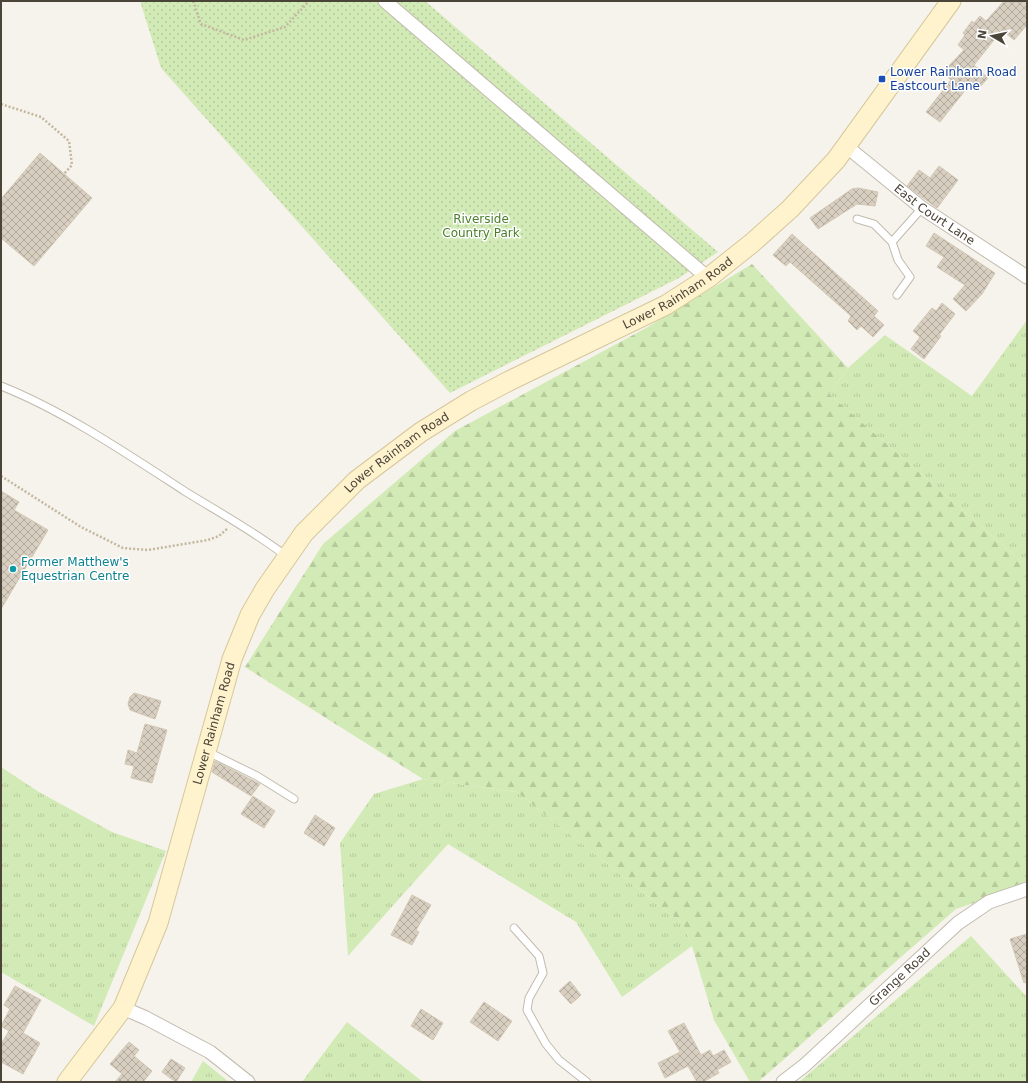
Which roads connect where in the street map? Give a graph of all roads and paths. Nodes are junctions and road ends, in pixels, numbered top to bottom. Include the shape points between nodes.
1 (193, 1) edge
2 (309, 1) edge
3 (385, 1) edge
4 (951, 1) edge
5 (1, 104) edge
6 (846, 146) junction
7 (64, 174) dead end
8 (922, 208) junction
9 (857, 219) dead end
10 (892, 242) junction
11 (1027, 277) edge
12 (708, 278) junction
13 (897, 294) dead end
14 (1, 386) edge
15 (1, 476) edge
16 (235, 522) junction
17 (287, 556) junction
18 (206, 751) junction
19 (294, 799) dead end
20 (1027, 889) edge
21 (514, 928) dead end
22 (123, 1008) junction
23 (67, 1082) edge
24 (248, 1082) edge
25 (587, 1082) edge
26 (783, 1082) edge

1 - 2 path via 201,24 244,40 285,27
3 - 12 street
4 - 6 main road, Lower Rainham Road
5 - 7 path via 41,117 69,141 72,165
6 - 8 street, East Court Lane
6 - 12 main road, Lower Rainham Road via 790,209
8 - 10 lane
8 - 11 street, East Court Lane
9 - 10 lane via 874,224
10 - 13 lane via 898,260 910,277
12 - 17 main road, Lower Rainham Road via 666,305 471,401 421,432 393,451 346,490 304,533
14 - 16 lane via 24,395 68,420
15 - 16 path via 81,527 123,548 148,550 208,540 222,534
16 - 17 lane
17 - 18 main road, Lower Rainham Road via 265,589 243,632 227,675
18 - 19 lane via 257,776
18 - 22 main road, Lower Rainham Road via 158,922
20 - 26 street, Grange Road via 989,902 958,923 806,1065
21 - 25 lane via 539,956 543,973 529,998 527,1010 546,1044 559,1060
22 - 23 main road, Lower Rainham Road
22 - 24 street via 210,1052

